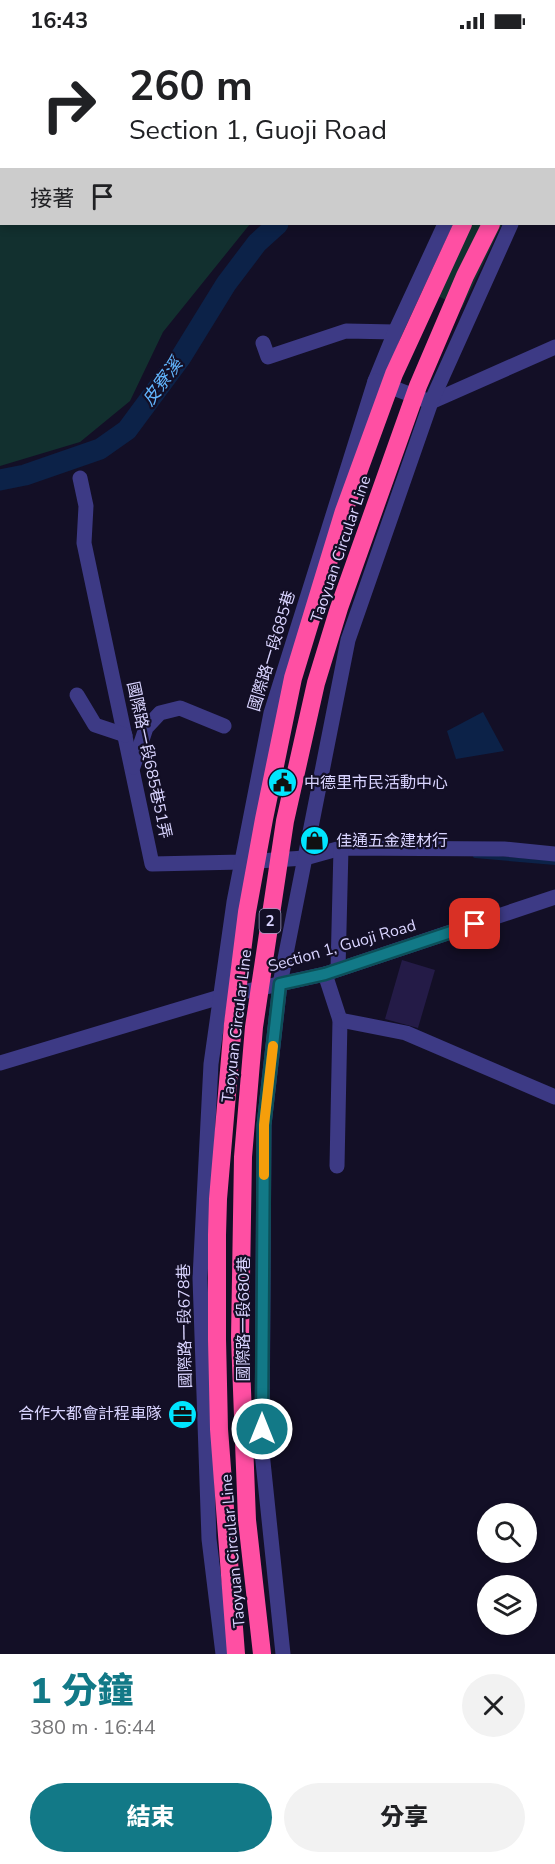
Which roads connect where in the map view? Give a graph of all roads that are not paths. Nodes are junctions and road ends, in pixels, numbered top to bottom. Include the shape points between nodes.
1 (445, 225) edge
2 (464, 225) edge
3 (490, 225) edge
4 (511, 225) edge
5 (395, 332) junction
6 (263, 343) dead end
7 (555, 347) edge
8 (375, 381) junction
9 (431, 402) junction
10 (80, 478) dead end
11 (77, 695) dead end
12 (225, 726) dead end
13 (125, 735) junction
14 (133, 770) junction
15 (340, 848) junction
16 (555, 855) edge
17 (305, 858) junction
18 (242, 862) junction
19 (555, 897) edge
20 (332, 971) junction
21 (280, 984) junction
22 (220, 997) junction
23 (340, 1020) junction
24 (0, 1063) edge
25 (555, 1097) edge
26 (337, 1166) dead end
27 (223, 1654) edge
28 (236, 1654) edge
29 (262, 1654) edge
30 (283, 1654) edge

1 - 5 street, 國際路一段685巷
2 - 28 highway, Taoyuan Circular Line / 2 via 394,374 344,511 293,678 247,912 218,1199 219,1429
3 - 29 highway, Taoyuan Circular Line / 2 via 418,386 339,608 316,683 285,821 254,1027 243,1157 240,1338 246,1508
4 - 9 street, 國際路一段680巷
5 - 6 street via 346,331 268,357
5 - 8 street, 國際路一段685巷
7 - 9 street
8 - 9 street
8 - 18 street, 國際路一段685巷 via 271,713
9 - 17 street, 國際路一段680巷 via 348,639
10 - 13 street, 國際路一段685巷51弄 via 86,506 84,543
11 - 13 street via 95,725
12 - 14 street via 180,708 160,713 146,728
13 - 14 street, 國際路一段685巷51弄
14 - 18 street, 國際路一段685巷51弄 via 153,864
15 - 16 street, 國際路一段685巷51弄 via 504,849
15 - 17 street, 國際路一段685巷51弄
15 - 20 street
17 - 18 street, 國際路一段685巷51弄
17 - 21 street, 國際路一段680巷
18 - 22 street, 國際路一段685巷
19 - 20 street, Section 1, Guoji Road
20 - 21 street, Section 1, Guoji Road
20 - 23 street
21 - 22 street, Section 1, Guoji Road
21 - 30 street, 國際路一段680巷 via 264,1125 262,1452
22 - 24 street, Section 1, Guoji Road
22 - 27 street, 國際路一段678巷 via 211,1064 200,1278 209,1539
23 - 25 street via 406,1033
23 - 26 street

